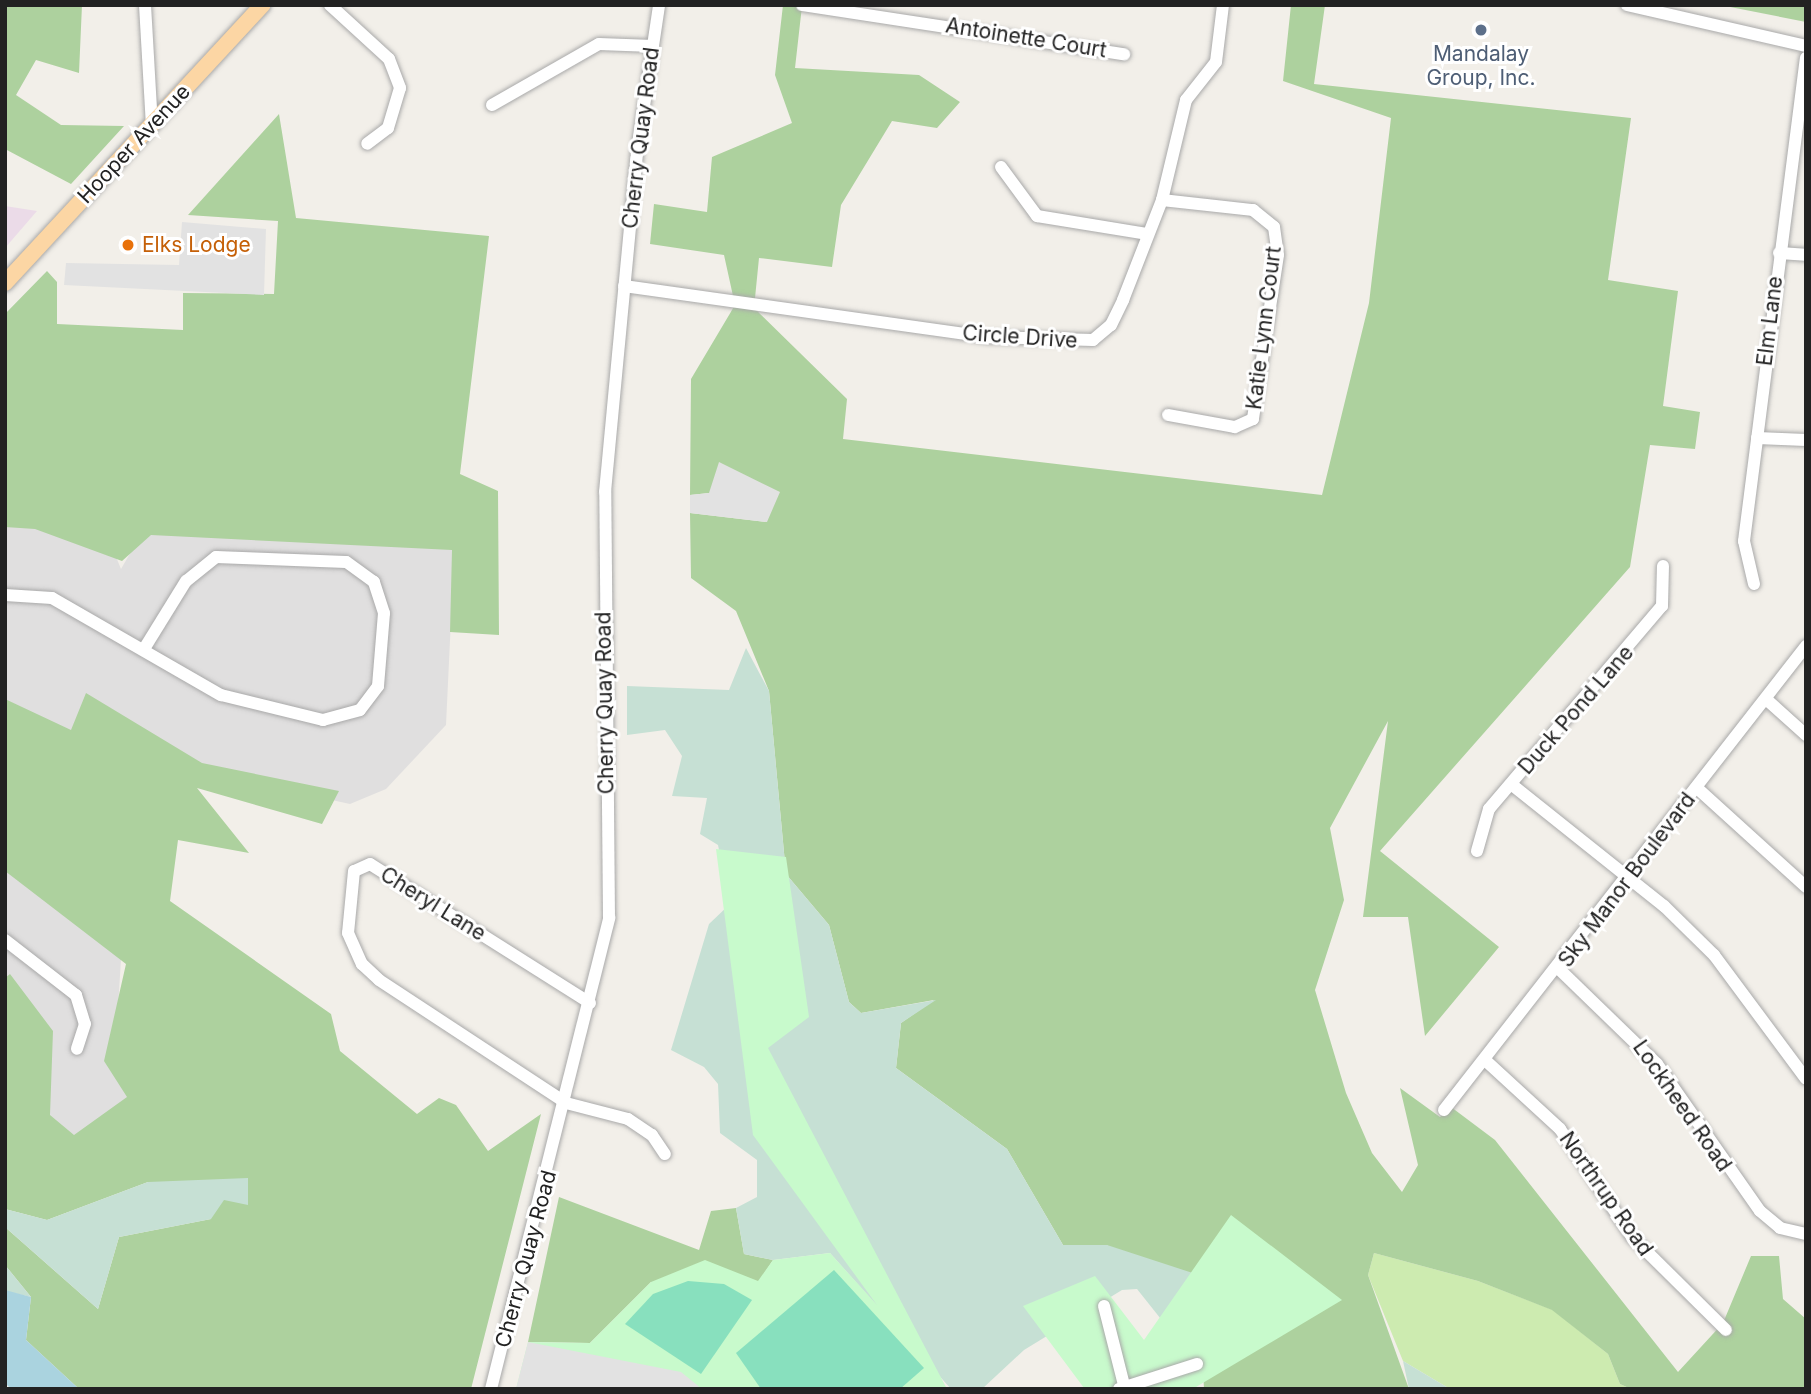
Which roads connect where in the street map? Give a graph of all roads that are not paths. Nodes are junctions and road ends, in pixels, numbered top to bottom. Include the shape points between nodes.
1 (145, 5) edge
2 (262, 5) edge
3 (330, 5) edge
4 (659, 5) edge
5 (802, 5) edge
6 (1223, 5) edge
7 (1627, 5) edge
8 (653, 46) junction
9 (1806, 46) edge
10 (1124, 54) dead end
11 (1806, 58) edge
12 (492, 105) dead end
13 (152, 125) junction
14 (367, 144) dead end
15 (1002, 167) dead end
16 (1162, 200) junction
17 (1147, 234) junction
18 (1779, 253) junction
19 (1806, 255) edge
20 (5, 284) edge
21 (624, 286) junction
22 (1168, 415) dead end
23 (1757, 438) junction
24 (1806, 440) edge
25 (1663, 566) dead end
26 (1754, 584) dead end
27 (5, 595) edge
28 (1806, 646) edge
29 (144, 649) junction
30 (1766, 699) junction
31 (1806, 735) edge
32 (1511, 784) junction
33 (1698, 788) junction
34 (1477, 851) dead end
35 (1628, 878) junction
36 (1806, 887) edge
37 (5, 940) edge
38 (1559, 969) junction
39 (590, 1003) junction
40 (77, 1049) dead end
41 (1485, 1060) junction
42 (1806, 1079) edge
43 (566, 1103) junction
44 (1444, 1110) dead end
45 (665, 1154) dead end
46 (1806, 1234) edge
47 (1104, 1306) dead end
48 (1726, 1330) dead end
49 (1197, 1364) dead end
50 (1123, 1388) edge
51 (491, 1389) edge

1 - 13 street
2 - 13 main road, Hooper Avenue
3 - 14 street via 389,59 400,88 388,128
4 - 8 street, Cherry Quay Road
5 - 10 street, Antoinette Court
6 - 16 street, Circle Drive via 1216,62 1186,100
7 - 9 street
8 - 12 street via 599,44
8 - 21 street, Cherry Quay Road
11 - 18 street, Elm Lane
13 - 20 main road, Hooper Avenue
15 - 17 street via 1037,216
16 - 17 street, Circle Drive
16 - 22 street, Katie Lynn Court via 1252,210 1274,227 1278,255 1253,419 1235,426
17 - 21 street, Circle Drive via 1111,325 1093,340 1072,343
18 - 19 street
18 - 23 street, Elm Lane
21 - 39 street, Cherry Quay Road via 605,505 609,918
23 - 24 street
23 - 26 street, Elm Lane via 1744,541
25 - 32 street, Duck Pond Lane via 1662,606 1654,618
27 - 29 street via 52,598
28 - 30 street, Sky Manor Boulevard
29 - 29 street via 186,580 216,557 346,562 374,582 384,612 378,687 359,710 334,719 221,695
30 - 31 street
30 - 33 street, Sky Manor Boulevard
32 - 34 street, Duck Pond Lane via 1482,822
32 - 35 street
33 - 35 street, Sky Manor Boulevard
33 - 36 street
35 - 38 street, Sky Manor Boulevard
35 - 42 street via 1714,955
37 - 40 street via 76,995 85,1024
38 - 41 street, Sky Manor Boulevard
38 - 46 street, Lockheed Road via 1636,1040 1760,1211 1780,1228
39 - 43 street, Cherry Quay Road
39 - 43 street, Cheryl Lane via 370,864 354,871 346,916 362,964 434,1021
41 - 44 street, Sky Manor Boulevard
41 - 48 street, Northrup Road via 1560,1129 1632,1237
43 - 45 street via 628,1119 652,1135
43 - 51 street, Cherry Quay Road
47 - 50 street
49 - 50 street

